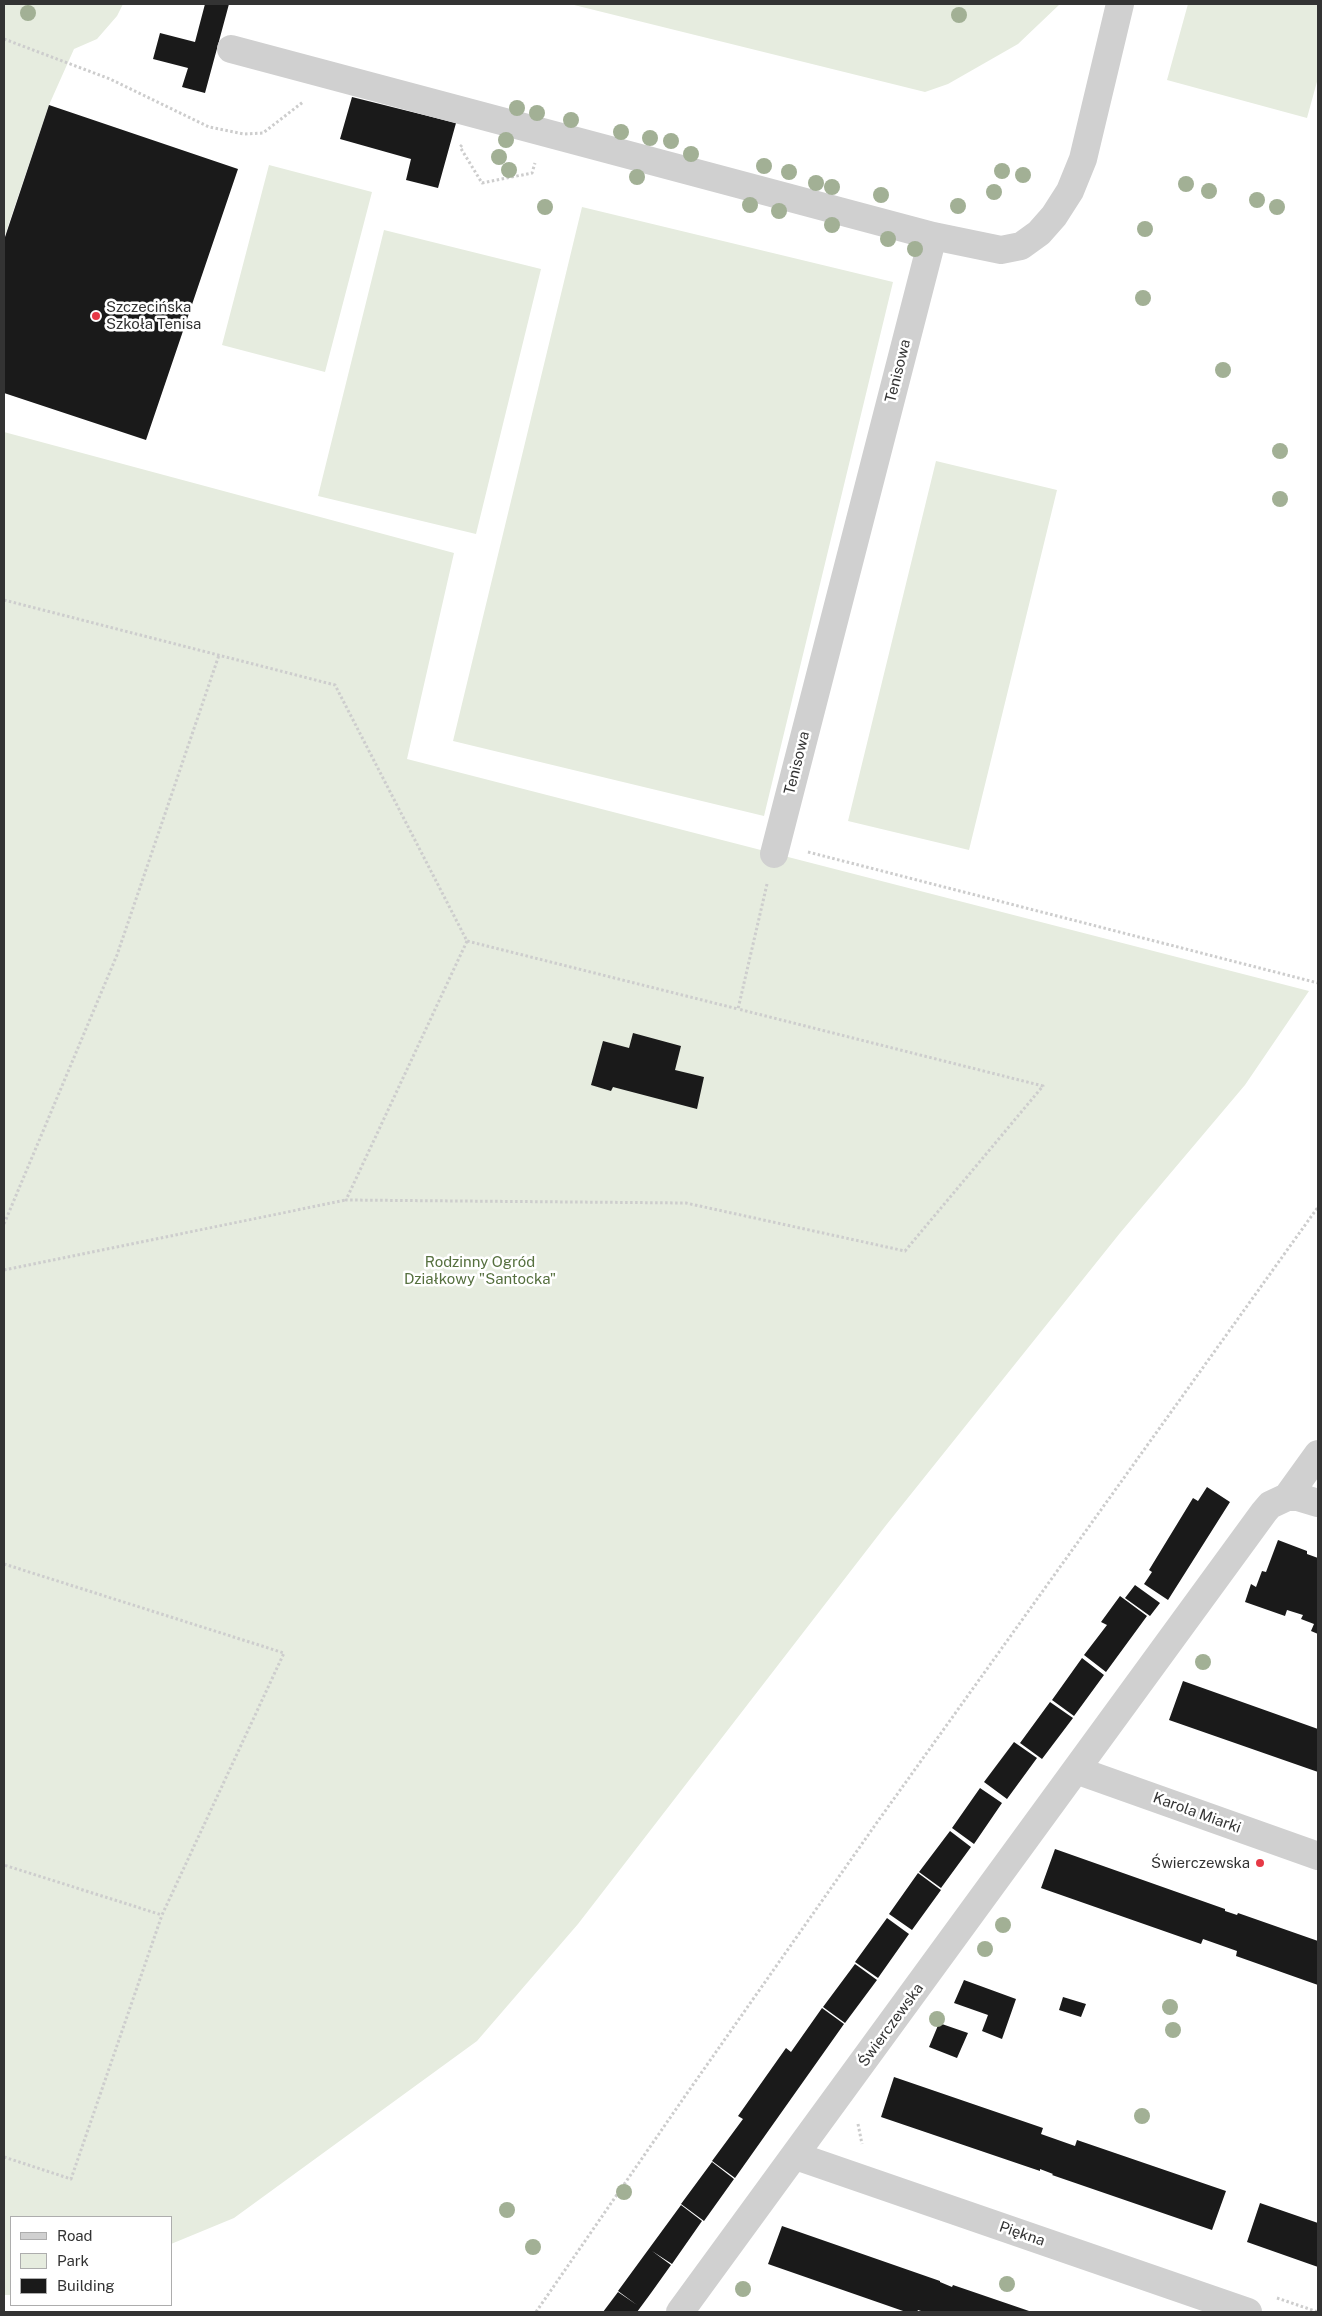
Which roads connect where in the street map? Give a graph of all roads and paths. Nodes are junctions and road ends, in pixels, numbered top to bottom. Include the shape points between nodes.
1 (1120, 4) edge
2 (4, 39) edge
3 (231, 49) dead end
4 (335, 78) junction
5 (489, 118) junction
6 (544, 132) junction
7 (933, 236) junction
8 (4, 600) edge
9 (219, 654) junction
10 (775, 849) junction
11 (467, 941) junction
12 (1318, 982) edge
13 (738, 1009) junction
14 (346, 1200) junction
15 (1318, 1207) edge
16 (4, 1224) edge
17 (4, 1270) edge
18 (1318, 1454) edge
19 (1287, 1497) junction
20 (1318, 1503) edge
21 (4, 1564) edge
22 (1076, 1770) junction
23 (1318, 1856) edge
24 (4, 1865) edge
25 (162, 1915) junction
26 (858, 2119) dead end
27 (865, 2152) dead end
28 (796, 2156) junction
29 (4, 2157) edge
30 (1272, 2296) dead end
31 (536, 2312) edge
32 (680, 2312) edge
33 (1248, 2312) edge
34 (1318, 2312) edge

1 - 7 street via 1083,159 1070,191 1054,216 1021,246 1001,250
2 - 4 path via 110,79 209,127 244,134 263,133
3 - 4 street
4 - 5 street
5 - 6 street
5 - 6 path via 460,147 482,183 532,173
6 - 7 street
7 - 10 street, Tenisowa
8 - 9 path
9 - 11 path via 335,685
9 - 16 path via 117,955
10 - 12 path
10 - 13 path
11 - 13 path
11 - 14 path
13 - 14 path via 1043,1086 905,1251 686,1203
14 - 17 path
15 - 31 path via 866,1837
18 - 19 street, Świerczewska
19 - 20 street via 1298,1496
19 - 22 street, Świerczewska via 1270,1505 1264,1512
21 - 25 path via 284,1652
22 - 23 street, Karola Miarki
22 - 28 street, Świerczewska
24 - 25 path
25 - 29 path via 72,2179
26 - 27 path via 859,2136
28 - 32 street, Świerczewska
28 - 33 street, Piękna
30 - 34 path

